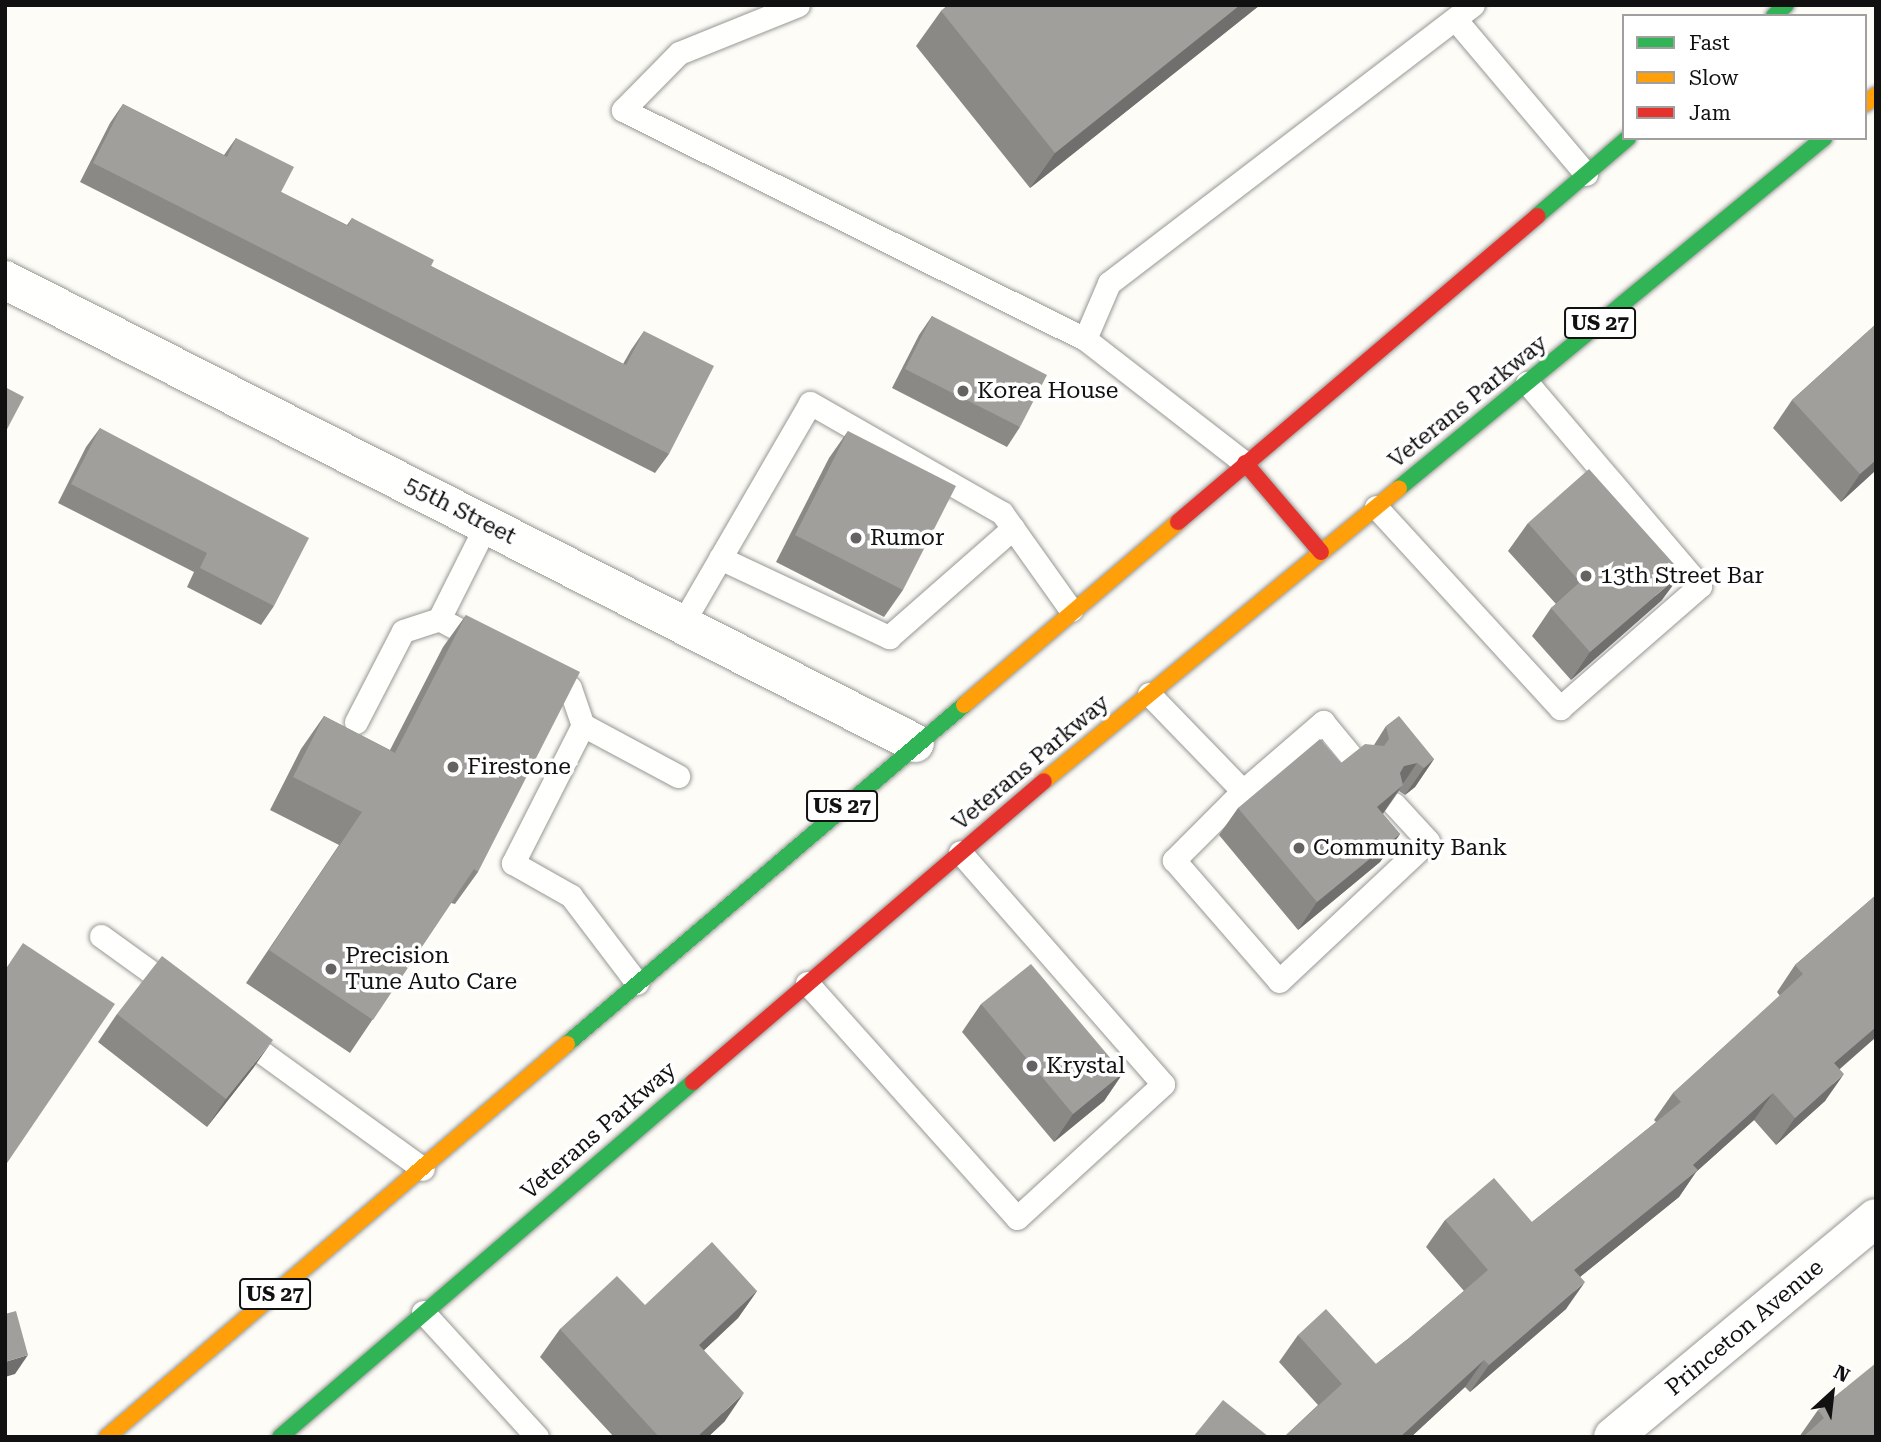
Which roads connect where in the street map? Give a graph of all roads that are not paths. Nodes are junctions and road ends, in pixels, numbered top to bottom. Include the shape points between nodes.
1 (798, 5) edge
2 (1473, 5) edge
3 (1455, 19) junction
4 (1626, 140) edge
5 (1822, 140) edge
6 (1586, 174) junction
7 (5, 280) edge
8 (1085, 339) junction
9 (1527, 383) junction
10 (1245, 463) junction
11 (1376, 507) junction
12 (486, 525) junction
13 (1013, 528) junction
14 (1321, 552) junction
15 (720, 558) junction
16 (1071, 610) junction
17 (439, 619) junction
18 (682, 624) junction
19 (499, 650) edge
20 (523, 663) edge
21 (1149, 694) junction
22 (356, 722) dead end
23 (583, 725) junction
24 (915, 743) junction
25 (1356, 762) edge
26 (678, 776) dead end
27 (1243, 791) junction
28 (1394, 804) edge
29 (960, 852) junction
30 (101, 936) dead end
31 (637, 983) junction
32 (807, 983) junction
33 (190, 1000) edge
34 (223, 1024) edge
35 (423, 1169) junction
36 (1876, 1218) edge
37 (423, 1312) junction
38 (107, 1437) edge
39 (280, 1437) edge
40 (537, 1437) edge
41 (1613, 1437) edge

1 - 8 lane via 680,53 623,110
2 - 3 lane
3 - 6 lane
3 - 8 lane via 1109,283
4 - 6 main road, US 27
5 - 9 main road, Veterans Parkway / US 27
6 - 10 main road, US 27
7 - 12 street, 55th Street
8 - 10 lane
9 - 11 main road, Veterans Parkway / US 27
9 - 11 lane via 1700,586 1560,708
10 - 14 main road
10 - 16 main road, US 27
11 - 14 main road, Veterans Parkway / US 27
12 - 17 lane
12 - 18 street, 55th Street
13 - 15 lane via 889,637
13 - 15 lane via 1002,513 810,403
13 - 16 lane
14 - 21 main road, Veterans Parkway / US 27
15 - 18 lane
16 - 24 main road, US 27
17 - 19 lane
17 - 22 lane via 403,631
18 - 24 street, 55th Street
20 - 23 lane via 570,688
21 - 27 lane
21 - 29 main road, Veterans Parkway / US 27
23 - 26 lane
23 - 31 lane via 513,863 571,896
24 - 31 main road, US 27
25 - 27 lane via 1323,722
27 - 28 lane via 1174,860 1279,981 1427,841
29 - 32 main road, Veterans Parkway / US 27
29 - 32 lane via 1163,1084 1017,1218
30 - 33 lane
31 - 35 main road, US 27
32 - 37 main road, Veterans Parkway / US 27
34 - 35 lane
35 - 38 main road, US 27
36 - 41 street, Princeton Avenue
37 - 39 main road, Veterans Parkway / US 27
37 - 40 lane

